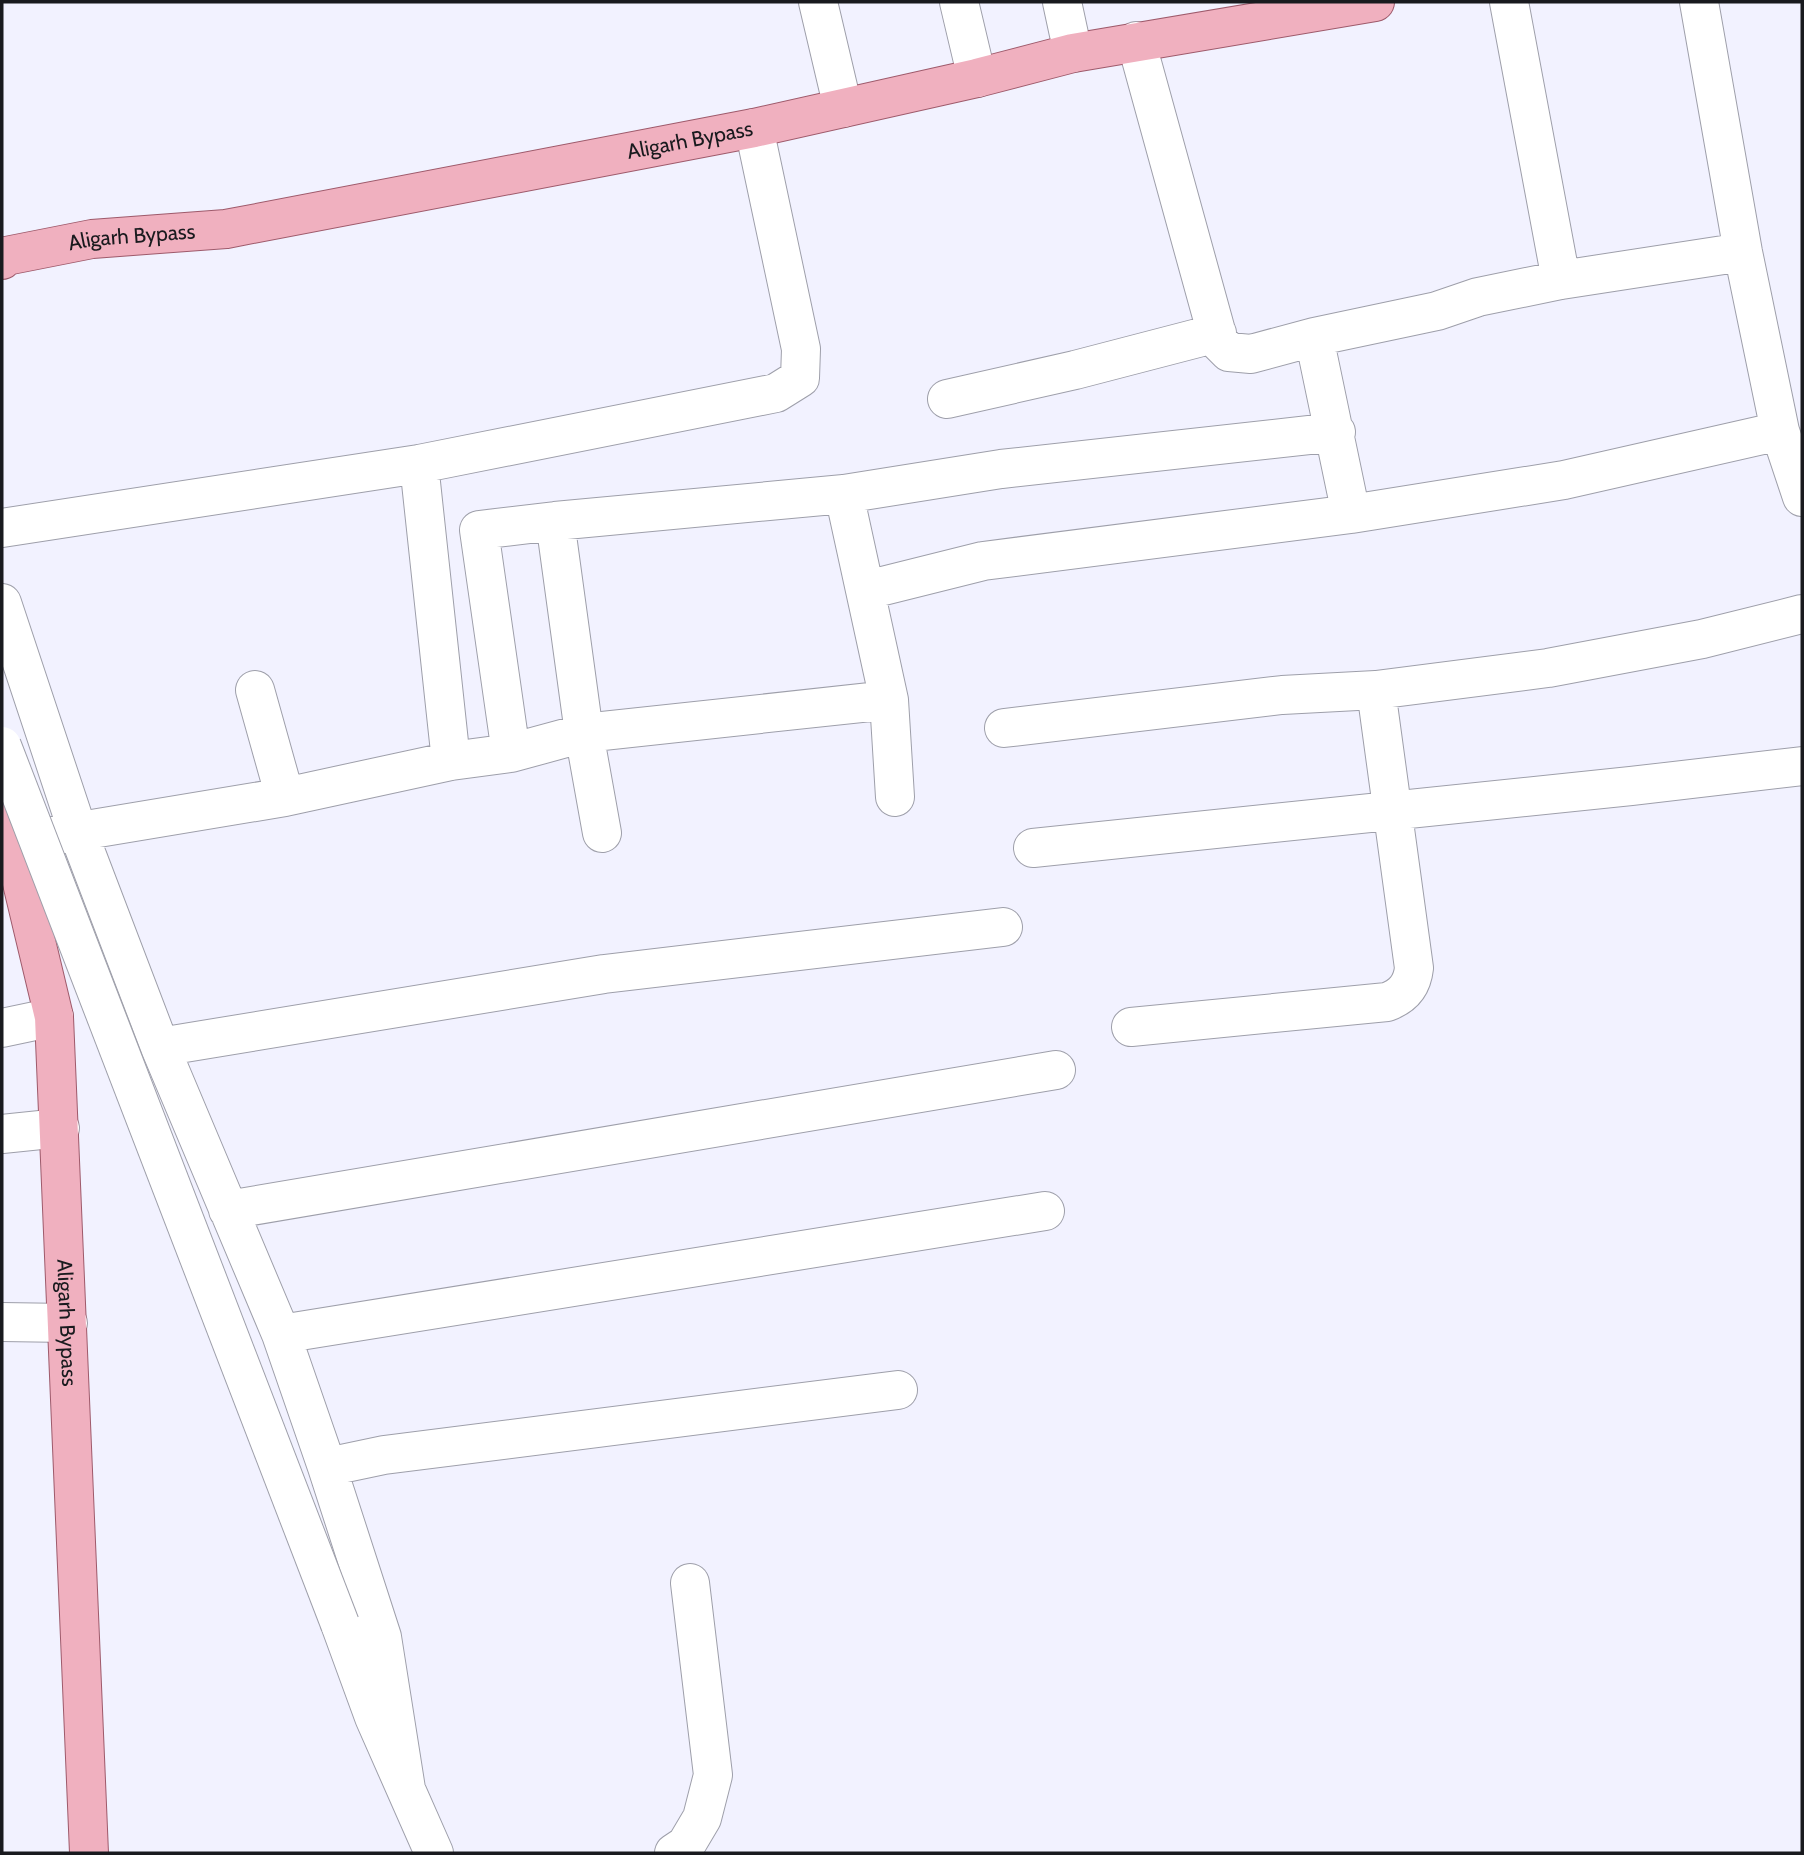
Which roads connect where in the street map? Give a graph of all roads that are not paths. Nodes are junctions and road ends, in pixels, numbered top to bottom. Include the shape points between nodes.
1 (818, 2) edge
2 (959, 2) edge
3 (1062, 2) edge
4 (1375, 2) edge
5 (1509, 2) edge
6 (1699, 2) edge
7 (1136, 41) junction
8 (1073, 53) junction
9 (977, 78) junction
10 (843, 107) junction
11 (754, 128) junction
12 (1743, 252) junction
13 (2, 260) edge
14 (1561, 280) junction
15 (1217, 333) junction
16 (1314, 337) junction
17 (947, 399) dead end
18 (1780, 431) junction
19 (1336, 432) junction
20 (419, 464) junction
21 (844, 494) junction
22 (1802, 497) edge
23 (1351, 514) junction
24 (555, 520) junction
25 (2, 528) edge
26 (867, 590) junction
27 (2, 603) edge
28 (1802, 614) edge
29 (256, 690) dead end
30 (1376, 690) junction
31 (890, 700) junction
32 (1004, 728) dead end
33 (584, 733) junction
34 (2, 746) edge
35 (511, 752) junction
36 (451, 761) junction
37 (1802, 766) edge
38 (285, 797) junction
39 (895, 797) dead end
40 (2, 799) edge
41 (1392, 810) junction
42 (78, 831) junction
43 (602, 833) dead end
44 (14, 842) junction
45 (1033, 848) dead end
46 (1003, 927) dead end
47 (54, 1017) junction
48 (1131, 1027) dead end
49 (2, 1028) edge
50 (160, 1047) junction
51 (1056, 1070) dead end
52 (60, 1128) junction
53 (2, 1134) edge
54 (228, 1210) junction
55 (1045, 1211) dead end
56 (2, 1322) edge
57 (68, 1323) junction
58 (281, 1334) junction
59 (898, 1390) dead end
60 (327, 1467) junction
61 (690, 1583) dead end
62 (406, 1789) junction
63 (89, 1853) edge
64 (435, 1853) edge
65 (674, 1853) edge

1 - 10 street
2 - 9 street
3 - 8 street
4 - 7 main road, Aligarh Bypass
5 - 14 street
6 - 12 street
7 - 8 main road, Aligarh Bypass
7 - 15 street
8 - 9 main road, Aligarh Bypass
9 - 10 main road, Aligarh Bypass
10 - 11 main road, Aligarh Bypass
11 - 13 main road, Aligarh Bypass via 226,229 92,239
11 - 20 street via 801,349 800,378 776,393
12 - 14 street
12 - 18 street
14 - 16 street
15 - 16 street via 1219,342 1237,354
15 - 17 street
16 - 19 street
18 - 22 street
18 - 23 street via 1564,480
19 - 21 street via 1001,469
19 - 23 street
20 - 25 street
20 - 36 street
21 - 24 street
21 - 26 street
23 - 26 street via 983,561
24 - 33 street
24 - 35 street via 479,530
26 - 31 street
27 - 42 street
28 - 30 street via 1702,639 1548,668
29 - 38 street
30 - 32 street via 1282,695
30 - 41 street
31 - 33 street
31 - 39 street
33 - 35 street
33 - 43 street
34 - 62 street, bridge via 374,1717
35 - 36 street
36 - 38 street
37 - 41 street
38 - 42 street
40 - 44 main road, Aligarh Bypass
41 - 45 street
41 - 48 street via 1414,968 1402,996 1387,1002
42 - 44 street
42 - 50 street
44 - 47 main road, Aligarh Bypass
46 - 50 street via 604,974
47 - 49 street
47 - 52 main road, Aligarh Bypass
50 - 54 street
51 - 54 street
52 - 53 street
52 - 57 main road, Aligarh Bypass
54 - 58 street
55 - 58 street
56 - 57 street
57 - 63 main road, Aligarh Bypass
58 - 60 street
59 - 60 street via 384,1455
60 - 62 street via 382,1637
61 - 65 street via 713,1774 702,1818 686,1845
62 - 64 street

